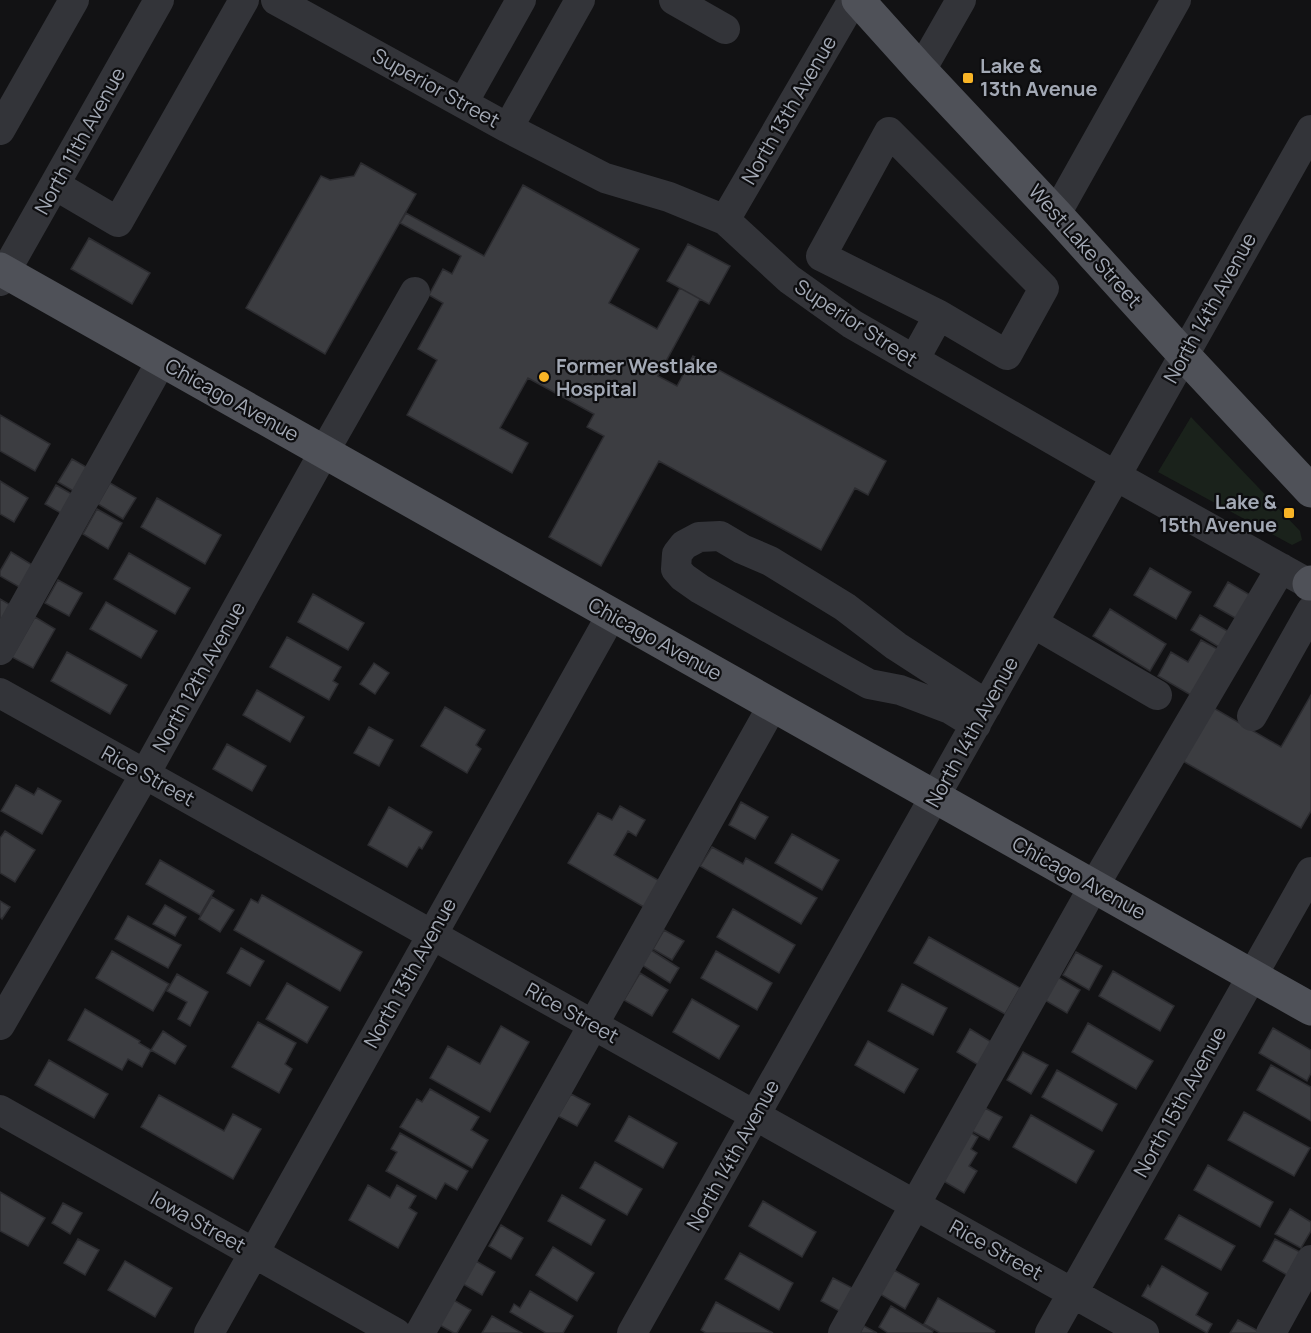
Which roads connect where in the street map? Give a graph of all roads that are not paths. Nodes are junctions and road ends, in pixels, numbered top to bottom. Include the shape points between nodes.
1 (74, 0) edge
2 (159, 0) edge
3 (243, 0) edge
4 (276, 0) edge
5 (521, 0) edge
6 (580, 0) edge
7 (674, 0) edge
8 (853, 0) edge
9 (858, 0) edge
10 (961, 0) edge
11 (1176, 0) edge
12 (725, 30) dead end
13 (921, 70) junction
14 (463, 103) junction
15 (508, 128) junction
16 (0, 130) edge
17 (1311, 130) edge
18 (55, 185) junction
19 (1056, 214) junction
20 (725, 220) junction
21 (2, 274) edge
22 (415, 292) dead end
23 (939, 315) junction
24 (1184, 354) junction
25 (162, 360) junction
26 (914, 360) junction
27 (324, 452) junction
28 (1116, 476) junction
29 (1311, 491) edge
30 (1281, 568) junction
31 (1311, 591) edge
32 (612, 614) junction
33 (1033, 623) junction
34 (0, 650) edge
35 (0, 693) edge
36 (1157, 695) dead end
37 (773, 705) junction
38 (981, 715) junction
39 (1252, 716) dead end
40 (145, 774) junction
41 (935, 797) junction
42 (1311, 872) edge
43 (1094, 886) junction
44 (431, 934) junction
45 (1252, 975) junction
46 (1311, 1009) edge
47 (0, 1025) edge
48 (593, 1025) junction
49 (0, 1110) edge
50 (755, 1115) junction
51 (915, 1205) junction
52 (253, 1253) junction
53 (1311, 1260) edge
54 (1072, 1293) junction
55 (209, 1333) edge
56 (396, 1333) edge
57 (420, 1333) edge
58 (632, 1333) edge
59 (843, 1333) edge
60 (1050, 1333) edge
61 (1144, 1333) edge
62 (1271, 1333) edge

1 - 16 street
2 - 18 street, North 11th Avenue
3 - 18 street via 118,222
4 - 14 street, Superior Street
5 - 14 street
6 - 15 street
7 - 12 street
8 - 20 street, North 13th Avenue
9 - 13 main road, West Lake Street
10 - 13 street
11 - 19 street
13 - 19 main road, West Lake Street
14 - 15 street, Superior Street
15 - 20 street, Superior Street via 605,178 669,197
17 - 24 street, North 14th Avenue
18 - 21 street, North 11th Avenue
19 - 24 main road, West Lake Street
20 - 26 street, Superior Street via 789,279 852,324
21 - 25 main road, Chicago Avenue
22 - 27 street, North 12th Avenue
23 - 23 street via 1007,355 1044,288 889,132 821,256
23 - 26 street
24 - 28 street, North 14th Avenue
24 - 29 main road, West Lake Street
25 - 27 main road, Chicago Avenue
25 - 34 street
26 - 28 street, Superior Street
27 - 32 main road, Chicago Avenue
27 - 40 street, North 12th Avenue
28 - 30 street, Superior Street
28 - 33 street, North 14th Avenue
30 - 31 street, Superior Street
30 - 43 street
31 - 39 street
32 - 37 main road, Chicago Avenue
32 - 44 street, North 13th Avenue
33 - 36 street
33 - 38 street, North 14th Avenue
35 - 40 street, Rice Street
37 - 41 main road, Chicago Avenue
37 - 48 street
38 - 38 street via 845,607 770,561 720,536 699,537 677,554 676,569 700,589 869,684
38 - 41 street, North 14th Avenue
40 - 44 street, Rice Street
40 - 47 street, North 12th Avenue
41 - 43 main road, Chicago Avenue
41 - 50 street, North 14th Avenue
42 - 45 street, North 15th Avenue
43 - 45 main road, Chicago Avenue
43 - 51 street
44 - 48 street, Rice Street
44 - 52 street, North 13th Avenue
45 - 46 main road, Chicago Avenue
45 - 54 street, North 15th Avenue
48 - 50 street, Rice Street
48 - 57 street
49 - 52 street, Iowa Street
50 - 51 street, Rice Street
50 - 58 street, North 14th Avenue
51 - 54 street, Rice Street
51 - 59 street
52 - 55 street, North 13th Avenue
52 - 56 street, Iowa Street
53 - 62 street
54 - 60 street, North 15th Avenue
54 - 61 street, Rice Street

